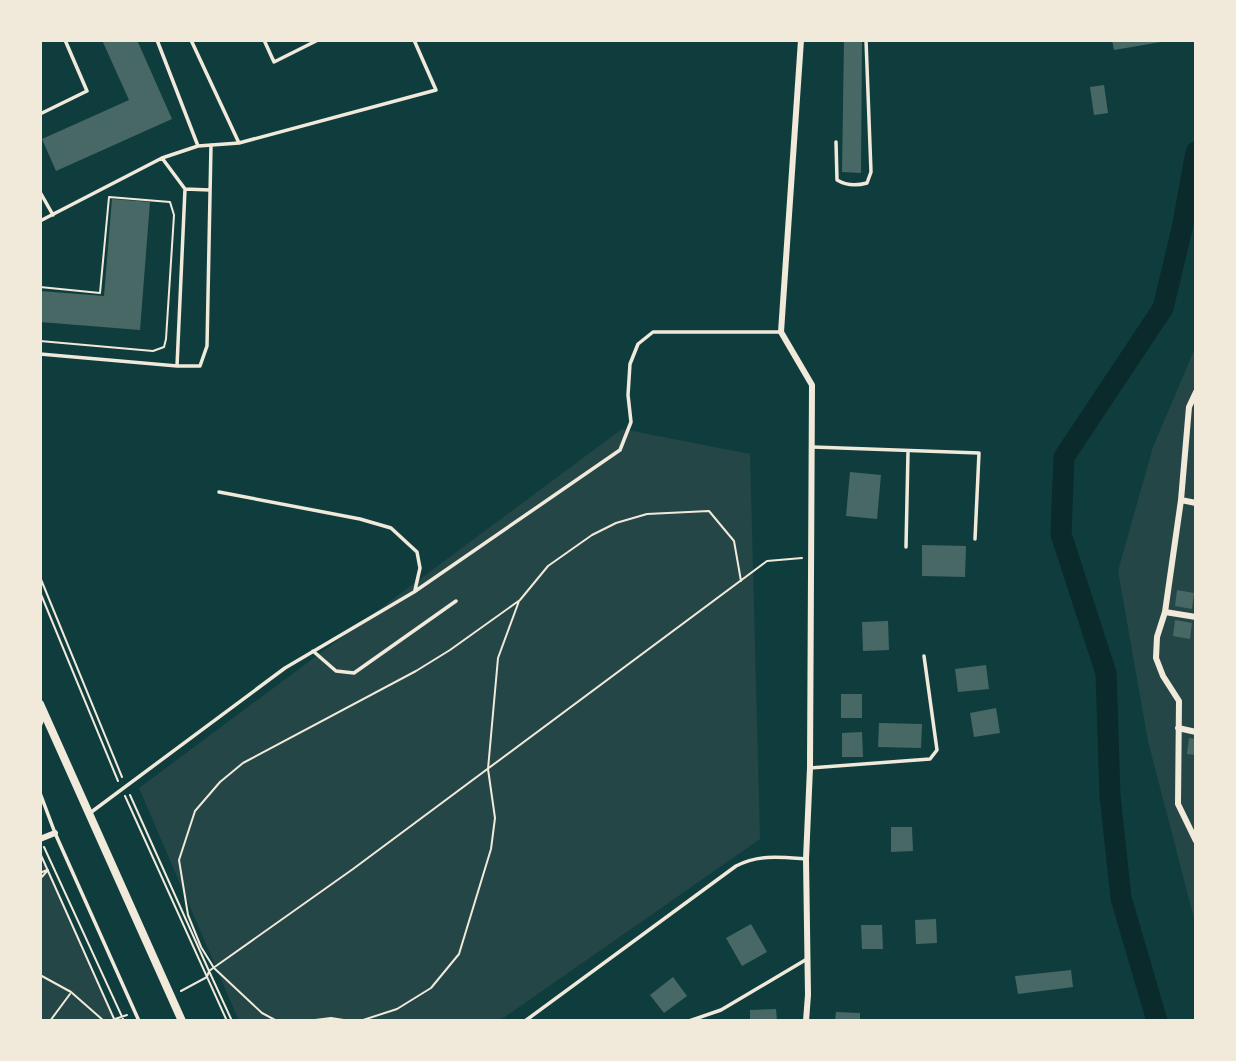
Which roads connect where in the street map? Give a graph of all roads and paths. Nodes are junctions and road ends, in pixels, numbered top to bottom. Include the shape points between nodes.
1 (65, 40) edge
2 (157, 40) edge
3 (191, 40) edge
4 (264, 40) edge
5 (318, 40) edge
6 (414, 40) edge
7 (801, 40) edge
8 (866, 40) edge
9 (40, 114) edge
10 (836, 142) dead end
11 (239, 143) junction
12 (211, 145) junction
13 (198, 146) junction
14 (162, 158) junction
15 (185, 189) junction
16 (210, 190) junction
17 (40, 192) edge
18 (53, 215) junction
19 (40, 221) edge
20 (40, 287) edge
21 (781, 332) junction
22 (40, 341) edge
23 (40, 354) edge
24 (177, 366) junction
25 (1196, 392) edge
26 (813, 447) junction
27 (908, 452) junction
28 (219, 492) dead end
29 (1181, 500) junction
30 (1196, 503) edge
31 (975, 539) dead end
32 (906, 547) dead end
33 (810, 557) junction
34 (40, 577) edge
35 (741, 581) junction
36 (40, 592) edge
37 (414, 592) junction
38 (520, 600) junction
39 (456, 601) dead end
40 (1165, 612) junction
41 (1196, 617) edge
42 (313, 650) junction
43 (924, 656) dead end
44 (40, 704) edge
45 (44, 713) junction
46 (40, 726) edge
47 (1178, 728) junction
48 (1196, 732) edge
49 (810, 768) junction
50 (488, 769) junction
51 (124, 788) junction
52 (40, 793) edge
53 (90, 813) junction
54 (55, 832) junction
55 (40, 839) edge
56 (1196, 841) edge
57 (40, 853) edge
58 (806, 859) junction
59 (48, 870) junction
60 (40, 873) edge
61 (40, 879) edge
62 (808, 958) junction
63 (214, 968) junction
64 (209, 971) junction
65 (40, 975) edge
66 (207, 977) junction
67 (71, 992) junction
68 (171, 996) junction
69 (135, 1012) junction
70 (122, 1017) junction
71 (115, 1020) edge
72 (50, 1021) edge
73 (104, 1021) edge
74 (124, 1021) edge
75 (139, 1021) edge
76 (182, 1021) edge
77 (227, 1021) edge
78 (232, 1021) edge
79 (277, 1021) edge
80 (307, 1021) edge
81 (349, 1021) edge
82 (360, 1021) edge
83 (525, 1021) edge
84 (689, 1021) edge
85 (806, 1021) edge

1 - 9 lane via 87,91
2 - 13 lane
3 - 11 lane
4 - 5 lane via 274,62
6 - 11 lane via 436,90
7 - 21 street
8 - 10 lane via 871,172 867,183 853,186 837,180
11 - 12 lane
12 - 13 lane
12 - 16 lane
13 - 14 lane
14 - 15 lane
14 - 18 lane
15 - 16 lane
15 - 24 lane
16 - 24 lane via 207,346 200,366
17 - 18 lane
18 - 19 lane
20 - 22 path via 100,293 109,197 170,202 174,215 164,348 153,351
21 - 26 street via 812,384
21 - 37 lane via 653,332 638,344 630,363 631,422 620,450
23 - 24 lane
25 - 29 street via 1189,407
26 - 27 lane
26 - 33 street
27 - 31 lane via 979,453
27 - 32 lane
28 - 37 lane via 391,528 417,552 420,568
29 - 30 street
29 - 40 street
33 - 35 path via 767,561
33 - 49 street
34 - 51 path
35 - 38 path via 734,541 718,519 709,511 678,511 647,514 592,535 548,566
35 - 50 path
36 - 51 path
37 - 42 lane
38 - 50 path via 498,659
38 - 63 path via 416,671 243,763 195,811 179,860 188,915
39 - 42 lane via 354,673 336,671
40 - 41 street
40 - 47 street via 1156,658 1179,701
42 - 51 lane
43 - 49 lane via 937,750 930,759
44 - 45 street
45 - 46 lane
45 - 53 street
47 - 48 street
47 - 56 street via 1178,804
49 - 58 street
50 - 63 path
50 - 82 path via 495,818 491,849 459,954 431,988 397,1009
51 - 53 lane
51 - 64 path
51 - 66 path
52 - 54 lane
53 - 68 street
54 - 55 street
54 - 69 lane
55 - 70 path
57 - 59 path
58 - 62 street
58 - 83 lane via 770,856 750,858 736,866
59 - 60 path
59 - 61 path
59 - 71 path
62 - 84 lane via 721,1010
62 - 85 street
63 - 64 path
63 - 79 path via 262,1013
64 - 66 path
64 - 78 path
65 - 67 path
66 - 68 path
66 - 77 path
67 - 72 path
67 - 73 path
68 - 76 street
69 - 70 path
69 - 75 lane
70 - 71 path
70 - 74 path
80 - 81 path

